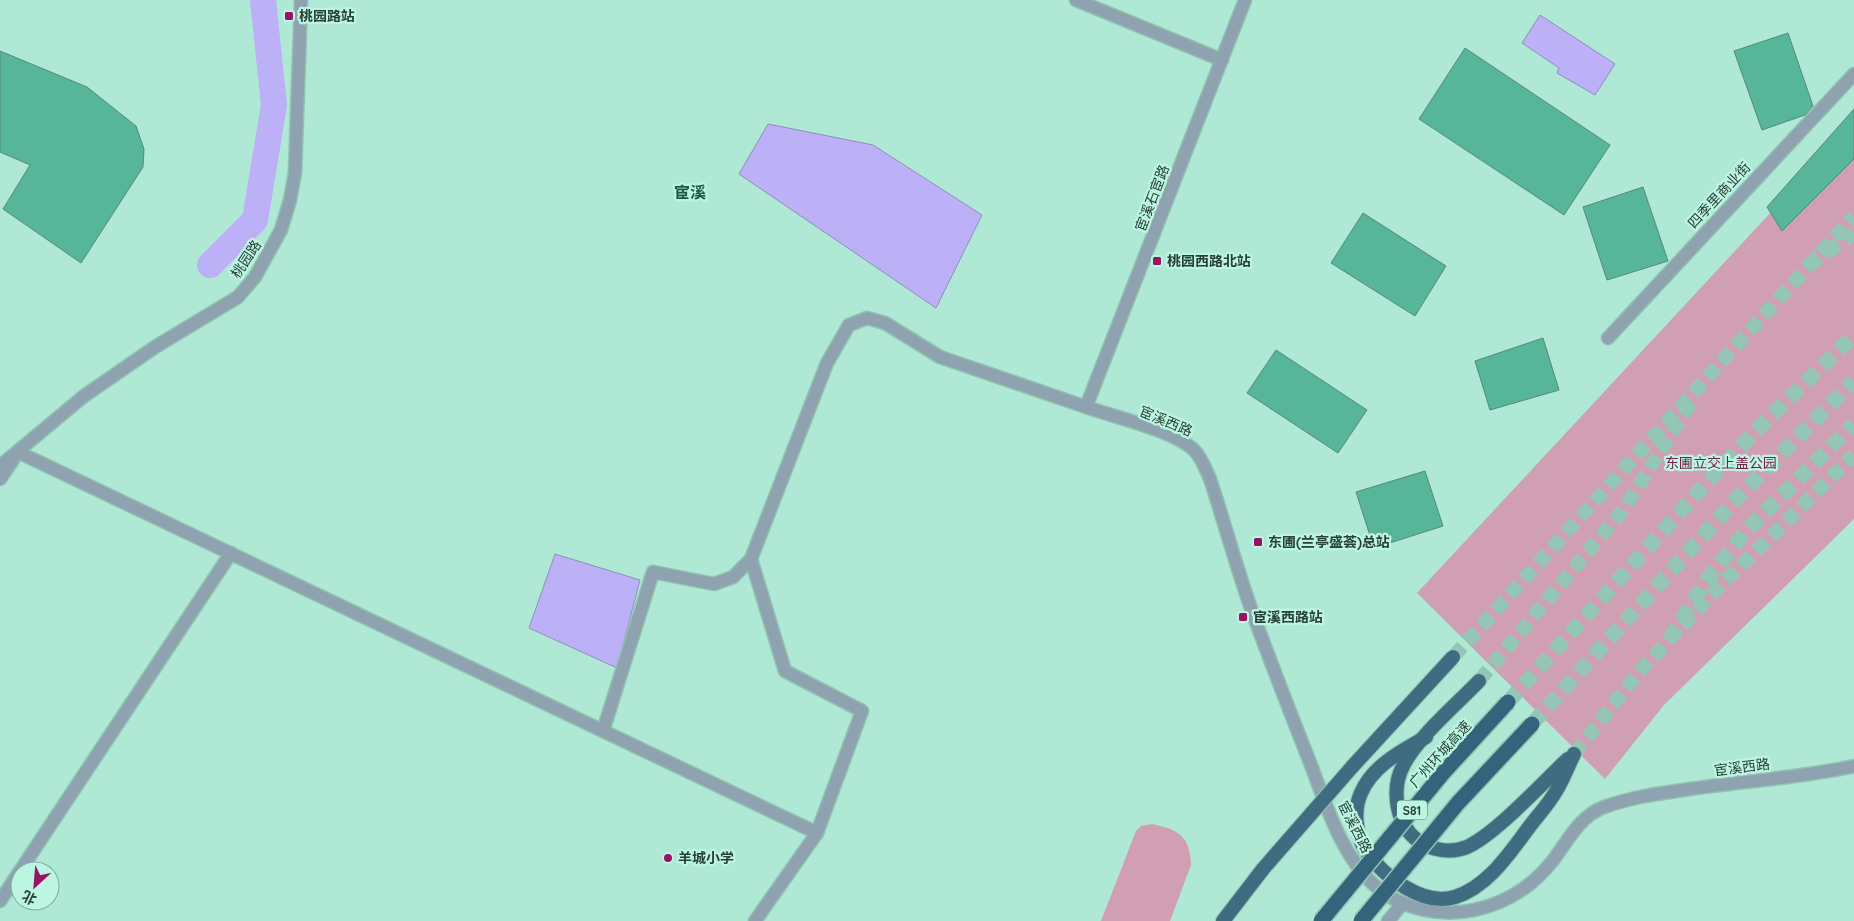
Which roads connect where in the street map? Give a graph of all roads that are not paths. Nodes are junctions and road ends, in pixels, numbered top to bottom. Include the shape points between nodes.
1 (301, 0) edge
2 (1076, 0) edge
3 (1245, 0) edge
4 (1222, 60) junction
5 (1854, 74) edge
6 (1608, 338) dead end
7 (1086, 407) junction
8 (18, 452) junction
9 (0, 466) edge
10 (0, 478) edge
11 (231, 553) junction
12 (751, 559) junction
13 (1453, 657) tunnel mouth
14 (1479, 681) tunnel mouth
15 (1508, 702) tunnel mouth
16 (1532, 724) tunnel mouth
17 (602, 731) junction
18 (1426, 737) junction
19 (1854, 766) edge
20 (817, 833) junction
21 (0, 901) edge
22 (1404, 903) junction
23 (755, 921) edge
24 (1223, 921) edge
25 (1322, 921) edge
26 (1361, 921) edge
27 (1388, 921) edge

1 - 8 street, 桃园路 via 295,173 281,230 255,277 238,297 155,347 84,396
2 - 4 street
3 - 4 street, 宦溪石宦路
4 - 7 street, 宦溪石宦路
5 - 6 street, 四季里商业街
7 - 12 street, 宦溪西路 via 940,357 885,323 867,318 849,325 827,363
7 - 22 street, 宦溪西路 via 1177,439 1194,450 1203,463 1254,616 1331,816 1350,854 1365,874 1393,899
8 - 9 street, 桃园路
8 - 10 street, 桃园路
8 - 11 street
11 - 17 street
11 - 21 street
12 - 17 street via 733,577 714,584 653,572
12 - 20 street via 785,671 862,711
13 - 24 highway, bridge via 1352,766 1263,869
14 - 18 highway
15 - 25 highway, 广州环城高速 / S81, bridge via 1443,773
16 - 26 highway, S81, bridge via 1458,803
17 - 20 street
18 - 18 highway via 1392,757 1375,772 1361,793 1357,809 1358,830 1366,850 1382,870 1403,886 1438,899 1472,890 1489,875 1556,792 1574,754 1488,833 1468,847 1454,851 1435,850 1406,830 1398,813 1398,782 1402,766
19 - 22 street, 宦溪西路 via 1660,793 1610,805 1590,814 1533,883 1516,895 1465,911 1427,910
20 - 23 street
22 - 27 street

